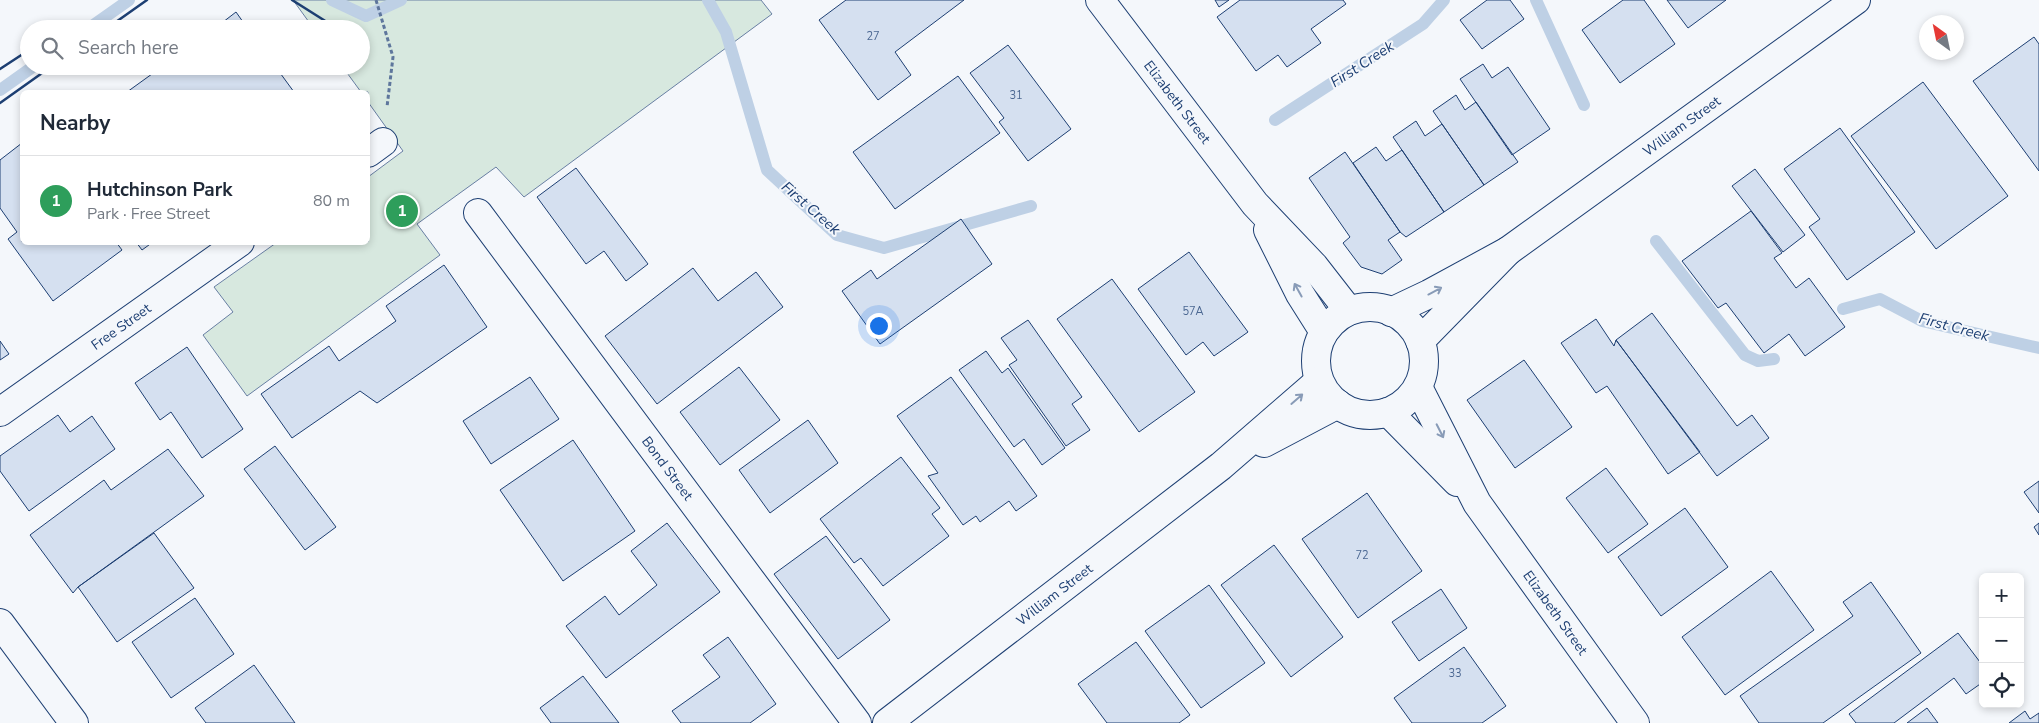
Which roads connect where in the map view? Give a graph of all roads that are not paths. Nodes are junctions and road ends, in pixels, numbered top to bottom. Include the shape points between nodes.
1 (1100, 0) edge
2 (1856, 0) edge
3 (1255, 204) junction
4 (478, 212) dead end
5 (236, 245) edge
6 (1508, 251) junction
7 (1349, 311) junction
8 (1391, 312) junction
9 (1324, 332) junction
10 (1420, 341) junction
11 (1319, 381) junction
12 (1418, 387) junction
13 (1338, 404) junction
14 (0, 412) edge
15 (1388, 412) junction
16 (1221, 466) junction
17 (1477, 502) junction
18 (0, 623) edge
19 (74, 723) edge
20 (857, 723) edge
21 (888, 723) edge
22 (1635, 723) edge

1 - 3 street, Elizabeth Street
2 - 6 street, William Street
3 - 7 street, Elizabeth Street via 1314,266
9 -> 3 street, Elizabeth Street via 1300,294
4 - 20 street, Bond Street
5 - 14 street, Free Street
8 -> 6 street, William Street
6 - 10 street, William Street
7 - 8 street via 1365,307
7 - 9 street
8 - 10 street via 1410,323
9 - 11 street via 1316,358
10 - 12 street via 1424,371
11 - 13 street
16 -> 11 street, William Street
12 - 15 street via 1407,400
12 -> 17 street, Elizabeth Street
13 - 15 street via 1360,414
13 - 16 street, William Street
15 - 17 street, Elizabeth Street
16 - 21 street, William Street
17 - 22 street, Elizabeth Street
18 - 19 street

